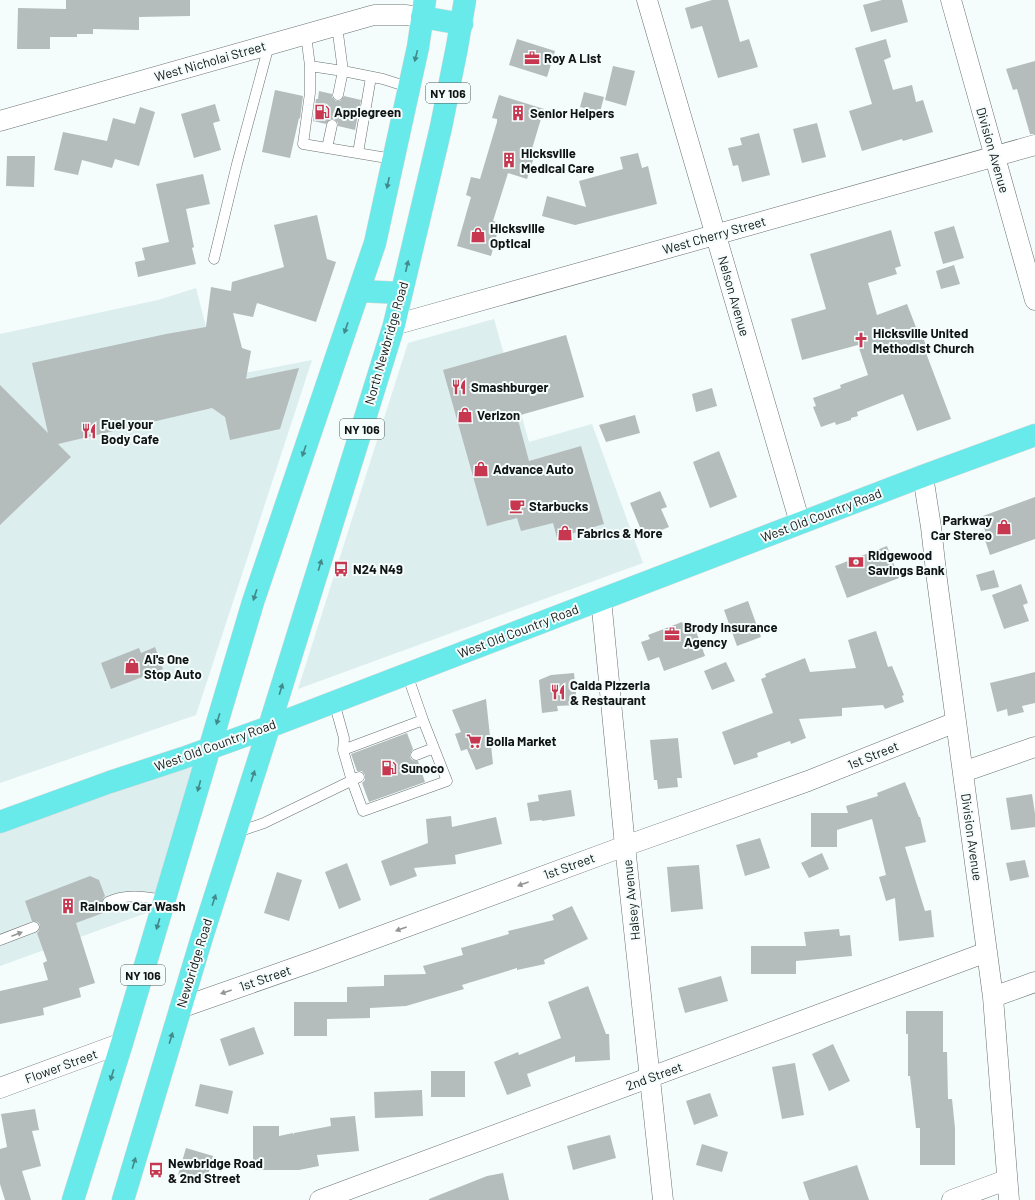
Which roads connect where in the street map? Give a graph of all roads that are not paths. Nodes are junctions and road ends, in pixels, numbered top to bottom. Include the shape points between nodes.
1 (465, 0) edge
2 (647, 0) edge
3 (951, 0) edge
4 (424, 9) edge
5 (462, 24) junction
6 (337, 26) junction
7 (306, 35) junction
8 (270, 45) junction
9 (310, 66) junction
10 (343, 71) junction
11 (372, 77) junction
12 (408, 87) junction
13 (338, 95) dead end
14 (0, 121) edge
15 (332, 125) dead end
16 (1035, 145) edge
17 (327, 148) junction
18 (358, 153) junction
19 (995, 156) junction
20 (393, 159) junction
21 (716, 235) junction
22 (214, 259) dead end
23 (359, 291) junction
24 (401, 293) junction
25 (1035, 300) edge
26 (394, 326) junction
27 (1035, 435) edge
28 (923, 476) junction
29 (800, 523) junction
30 (601, 599) junction
31 (407, 674) junction
32 (334, 702) junction
33 (424, 720) junction
34 (956, 722) junction
35 (270, 727) junction
36 (1035, 747) edge
37 (209, 748) junction
38 (434, 748) junction
39 (343, 750) junction
40 (416, 755) dead end
41 (963, 772) junction
42 (356, 779) junction
43 (0, 822) edge
44 (235, 832) junction
45 (625, 846) junction
46 (165, 900) junction
47 (108, 902) dead end
48 (34, 927) dead end
49 (0, 940) edge
50 (987, 952) junction
51 (1035, 982) edge
52 (993, 997) junction
53 (180, 1008) junction
54 (122, 1044) junction
55 (650, 1077) junction
56 (0, 1088) edge
57 (1006, 1180) junction
58 (73, 1200) edge
59 (123, 1200) edge
60 (320, 1200) edge
61 (663, 1200) edge
62 (952, 1200) edge
63 (1009, 1200) edge

1 - 5 main road, NY 106
2 - 21 street, Nelson Avenue
3 - 19 street, Division Avenue
4 - 5 main road
4 - 6 street, West Nicholai Street via 405,15 374,15
4 -> 12 main road, NY 106
24 -> 5 main road, North Newbridge Road / NY 106 via 441,127
6 - 7 street, West Nicholai Street
6 - 10 lane
7 - 8 street, West Nicholai Street
7 - 9 lane
8 - 14 street, West Nicholai Street
8 - 22 lane
9 - 10 lane
9 - 17 lane via 310,93 303,144
10 - 11 lane
10 - 13 lane
11 - 12 lane
11 - 18 lane
12 - 20 main road, NY 106
15 - 17 lane
16 - 19 street, West Cherry Street
17 - 18 lane
18 - 20 lane
19 - 21 street, West Cherry Street
19 - 25 street, Division Avenue
20 -> 23 main road, NY 106 via 375,243
21 - 26 street, West Cherry Street
21 - 29 street, Nelson Avenue
23 - 24 main road
23 -> 37 main road, NY 106 via 267,558
24 - 26 main road, North Newbridge Road / NY 106
35 -> 26 main road, North Newbridge Road / NY 106
27 - 28 main road, West Old Country Road
28 - 29 main road, West Old Country Road
28 - 34 street, Division Avenue via 932,527
29 - 30 main road, West Old Country Road
30 - 31 main road, West Old Country Road
30 - 45 street, Halsey Avenue
31 - 32 main road, West Old Country Road
31 - 33 lane
32 - 35 main road, West Old Country Road
32 - 39 lane via 344,738
33 - 38 lane
33 - 39 lane
34 - 41 street, Division Avenue
34 - 45 street, 1st Street via 808,781
35 - 37 main road, West Old Country Road
44 -> 35 main road, Newbridge Road / NY 106
36 - 41 street
37 - 43 main road, West Old Country Road
37 -> 46 main road, NY 106
38 - 40 lane
38 - 42 lane via 447,781 363,811
39 - 42 lane
41 - 50 street, Division Avenue
42 - 44 lane via 264,824
53 -> 44 main road, Newbridge Road / NY 106
45 -> 53 street, 1st Street
45 - 55 street, Halsey Avenue
46 - 47 lane via 142,896 117,897
46 -> 54 main road, NY 106
49 -> 48 lane
50 - 52 street, Division Avenue
50 - 55 street, 2nd Street
51 - 52 street
52 - 57 street, Division Avenue
59 -> 53 main road, Newbridge Road / NY 106
54 - 56 street, Flower Street
54 -> 58 main road, NY 106
55 - 60 street, 2nd Street
55 - 61 street, Halsey Avenue
57 - 62 street
57 - 63 street, Division Avenue

